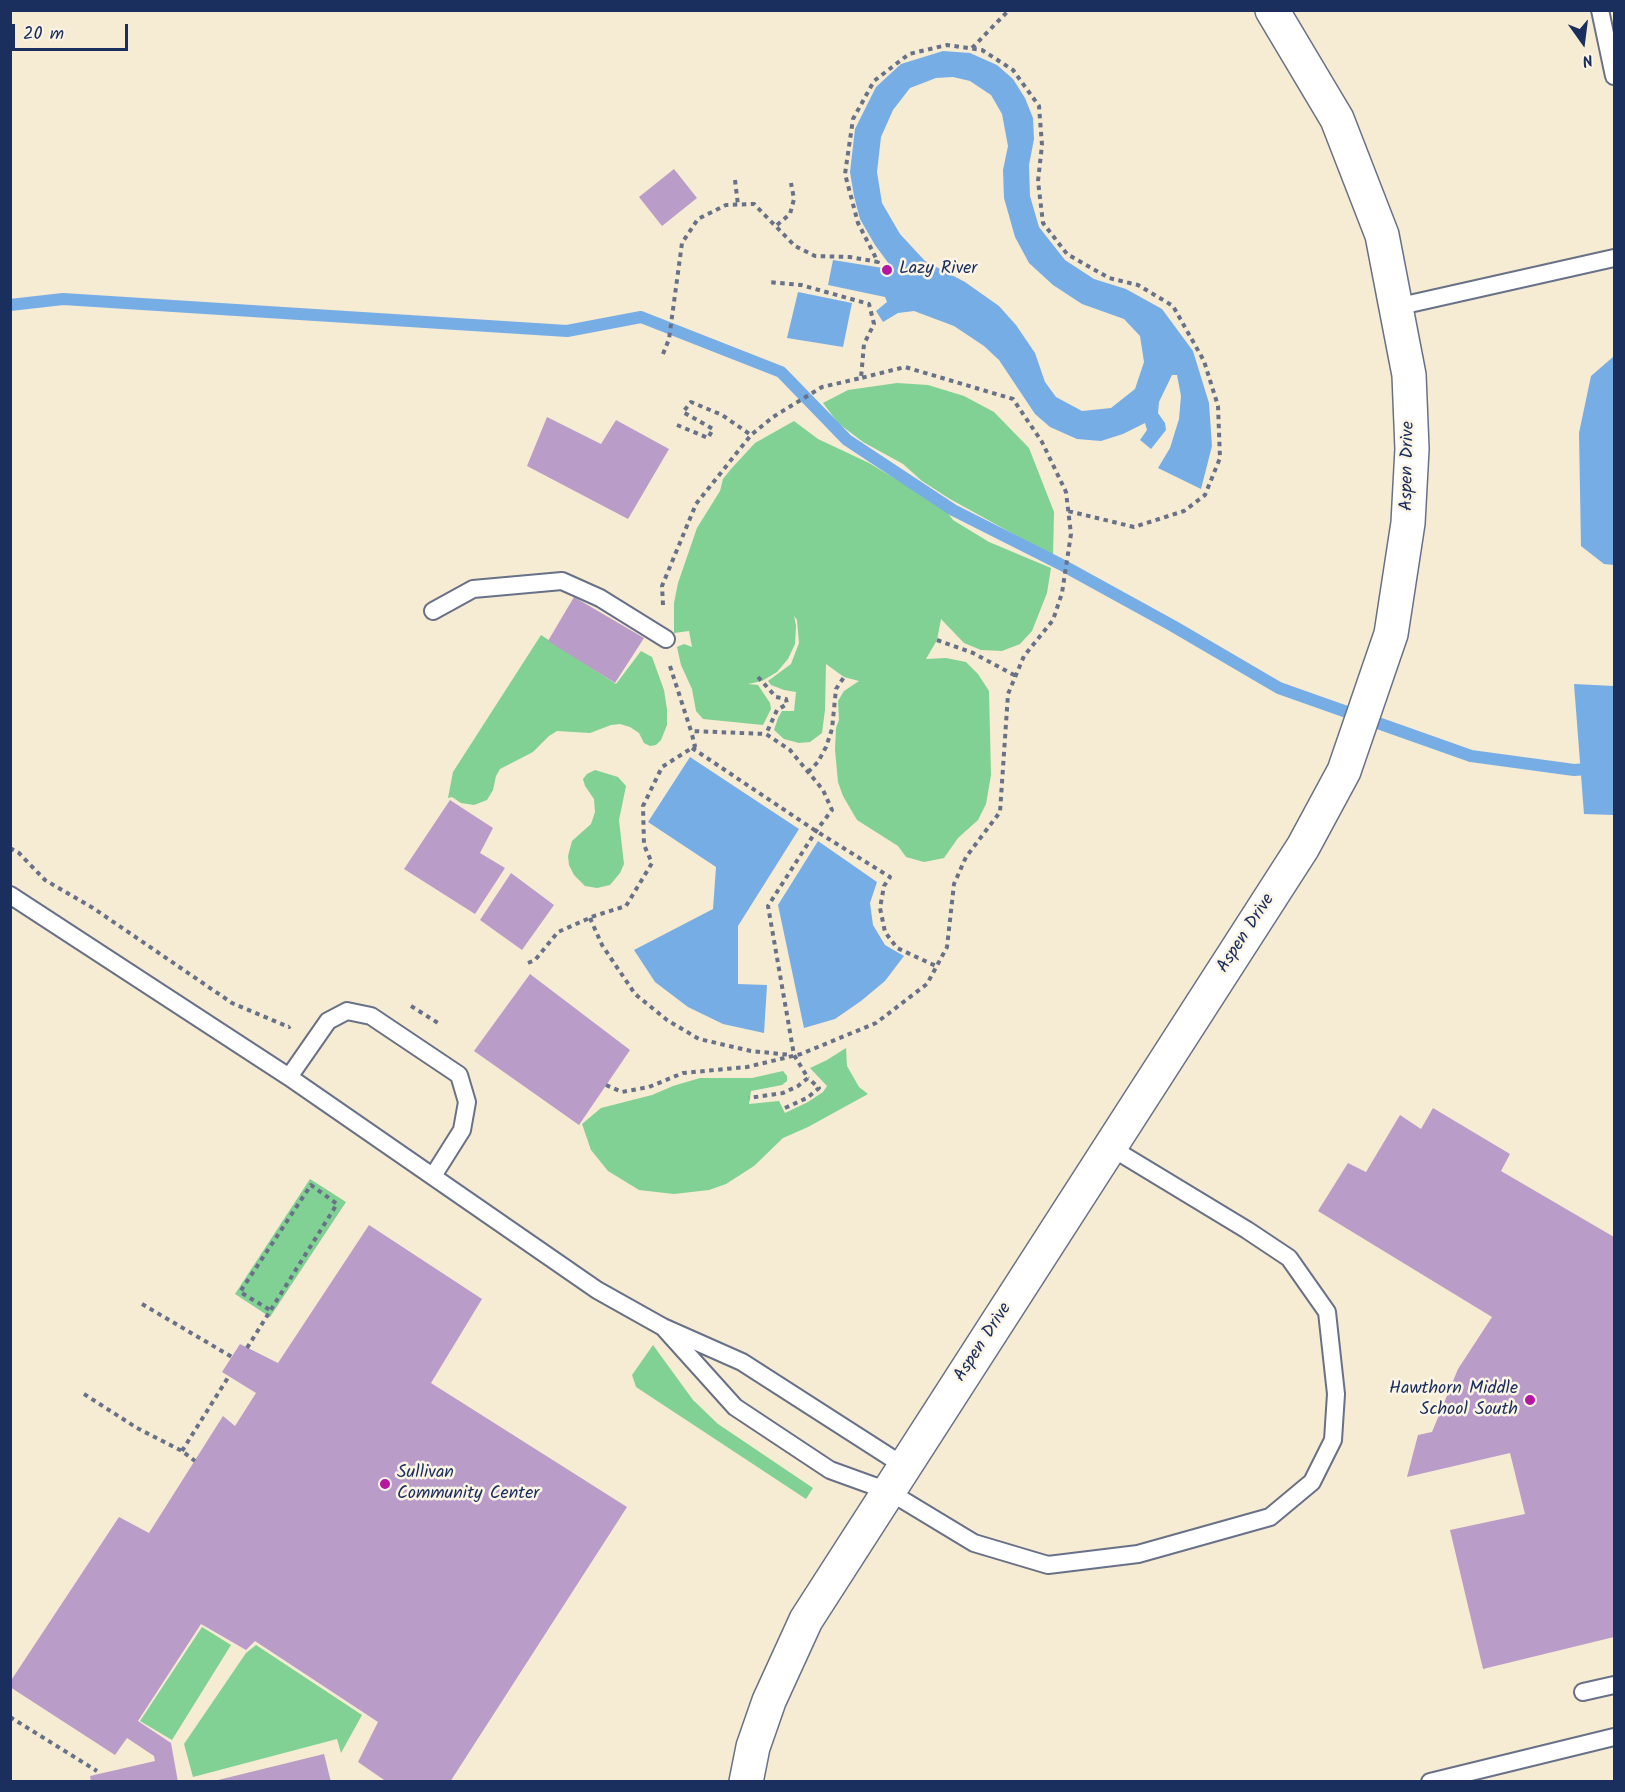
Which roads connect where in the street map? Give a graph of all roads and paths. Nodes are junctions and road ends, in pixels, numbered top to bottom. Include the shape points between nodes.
1 (1009, 10) edge
2 (1272, 10) edge
3 (1600, 10) edge
4 (972, 48) junction
5 (1614, 76) edge
6 (735, 180) dead end
7 (791, 183) dead end
8 (738, 205) junction
9 (777, 225) junction
10 (1614, 258) edge
11 (768, 282) dead end
12 (1396, 307) junction
13 (663, 354) dead end
14 (861, 378) junction
15 (677, 425) dead end
16 (751, 435) junction
17 (1068, 511) junction
18 (432, 611) dead end
19 (666, 639) junction
20 (937, 640) dead end
21 (1016, 676) junction
22 (758, 677) dead end
23 (844, 677) dead end
24 (776, 696) junction
25 (777, 710) junction
26 (691, 731) junction
27 (766, 734) junction
28 (692, 748) junction
29 (808, 772) junction
30 (816, 831) junction
31 (10, 848) edge
32 (10, 895) edge
33 (590, 918) junction
34 (528, 963) dead end
35 (936, 966) junction
36 (409, 1005) dead end
37 (295, 1022) dead end
38 (443, 1027) dead end
39 (794, 1055) junction
40 (289, 1077) junction
41 (808, 1078) junction
42 (606, 1085) dead end
43 (748, 1098) dead end
44 (785, 1108) dead end
45 (1110, 1147) junction
46 (433, 1176) junction
47 (142, 1304) dead end
48 (270, 1310) junction
49 (663, 1327) junction
50 (247, 1348) dead end
51 (232, 1357) dead end
52 (229, 1376) dead end
53 (84, 1394) dead end
54 (182, 1451) junction
55 (195, 1461) dead end
56 (896, 1479) junction
57 (1614, 1684) edge
58 (1583, 1692) dead end
59 (10, 1717) edge
60 (1614, 1737) edge
61 (97, 1771) dead end
62 (746, 1782) edge
63 (1430, 1782) edge

1 - 4 path
2 - 12 street, Aspen Drive via 1336,119 1382,235
3 - 5 lane
4 - 9 path via 947,45 909,54 874,81 852,119 845,174 858,223 878,262 815,256 795,246
4 - 17 path via 1013,70 1039,106 1042,145 1038,181 1043,223 1067,254 1109,278 1138,285 1173,306 1204,361 1218,406 1220,458 1205,495 1184,512 1134,526
6 - 8 path
7 - 9 path via 794,199 790,214
8 - 9 path via 754,204
8 - 13 path via 726,205 698,219 682,243 669,339
10 - 12 lane
11 - 14 path via 801,285 869,304 874,324 864,344
12 - 45 street, Aspen Drive via 1409,375 1412,449 1408,523 1391,634 1371,694 1344,771 1303,847
14 - 16 path via 822,387
14 - 17 path via 905,367 1013,399 1042,442 1066,492
15 - 16 path via 708,438 712,429 683,412 691,402 722,415
16 - 19 path via 696,504 662,586
17 - 21 path via 1071,534 1062,593 1053,620 1024,656
18 - 19 lane via 473,589 562,581 600,598
19 - 26 path via 668,660
20 - 21 path via 973,653
21 - 35 path via 1008,694 1000,812 966,857 954,884 946,946
22 - 24 path
23 - 29 path via 836,690 826,747
24 - 25 path
24 - 25 path via 786,699 787,704
25 - 27 path
26 - 27 path
26 - 28 path via 695,746
27 - 29 path via 790,750
28 - 30 path
28 - 33 path via 662,767 643,806 644,845 652,863 632,897 626,906
29 - 30 path via 824,790 832,810
30 - 35 path via 890,877 880,908 885,932 897,948
30 - 39 path via 768,906
31 - 37 path via 45,880 232,1003 289,1027
32 - 40 lane
33 - 34 path via 558,932
33 - 39 path via 602,945 635,994 666,1020 699,1038 751,1051
35 - 39 path via 927,984 876,1023
36 - 38 path
39 - 41 path
39 - 42 path via 747,1066 683,1073 650,1087 622,1092
40 - 46 lane
40 - 46 lane via 328,1021 347,1011 372,1016 459,1075 467,1102 462,1130
41 - 43 path via 783,1093
41 - 44 path via 819,1088
45 - 56 street, Aspen Drive
45 - 56 lane via 1289,1258 1327,1312 1336,1394 1333,1440 1312,1482 1270,1517 1138,1554 1048,1565 974,1543
46 - 49 lane via 597,1290
47 - 51 path
48 - 48 path via 240,1292 310,1185 337,1204
48 - 50 path
49 - 56 lane via 742,1362
49 - 56 lane via 735,1407 830,1470
52 - 54 path
53 - 54 path
54 - 55 path
56 - 62 street, Aspen Drive via 806,1620 769,1701
57 - 58 lane
59 - 61 path
60 - 63 lane

